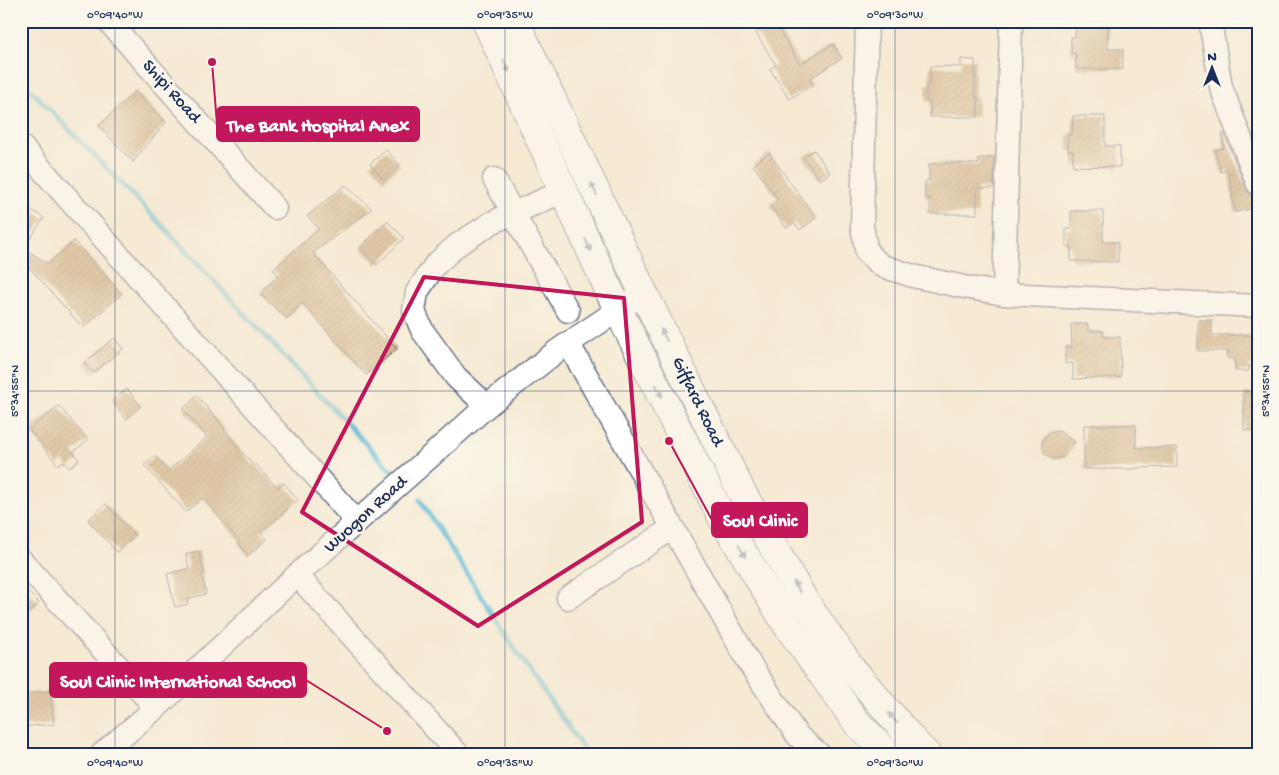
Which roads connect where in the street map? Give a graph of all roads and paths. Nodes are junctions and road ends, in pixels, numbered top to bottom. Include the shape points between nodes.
1 (108, 21) edge
2 (486, 21) edge
3 (514, 21) edge
4 (867, 21) edge
5 (1011, 21) edge
6 (1210, 21) edge
7 (1248, 131) edge
8 (21, 146) edge
9 (494, 179) dead end
10 (1258, 184) edge
11 (564, 191) junction
12 (275, 208) dead end
13 (514, 213) junction
14 (644, 294) junction
15 (1004, 294) junction
16 (1258, 306) edge
17 (618, 310) junction
18 (568, 311) dead end
19 (568, 344) junction
20 (487, 406) junction
21 (358, 522) junction
22 (672, 528) junction
23 (21, 560) edge
24 (297, 575) junction
25 (568, 598) dead end
26 (156, 708) junction
27 (102, 754) edge
28 (458, 754) edge
29 (819, 754) edge
30 (888, 754) edge
31 (926, 754) edge

1 - 12 street, Shipi Road
2 -> 11 main road, Giffard Road
14 -> 3 main road, Giffard Road
4 - 15 street via 862,226 867,254 882,266 913,276
5 - 15 street
6 - 7 street via 1221,87
7 - 10 street
8 - 21 street
9 - 13 street
11 - 13 street
11 -> 17 main road, Giffard Road
13 - 18 street
13 - 20 street via 457,245 435,265 417,292 414,311 422,330 456,377
14 - 17 street, Wuogon Road
31 -> 14 main road, Giffard Road via 851,668 806,602 741,491
15 - 16 street
17 - 19 street, Wuogon Road
17 -> 30 main road, Giffard Road via 724,521 782,617 857,723
19 - 20 street, Wuogon Road
19 - 22 street
20 - 21 street, Wuogon Road
21 - 24 street, Wuogon Road
22 - 25 street
22 - 29 street via 751,666 797,734
23 - 26 street
24 - 26 street, Wuogon Road
24 - 28 street
26 - 27 street, Wuogon Road

